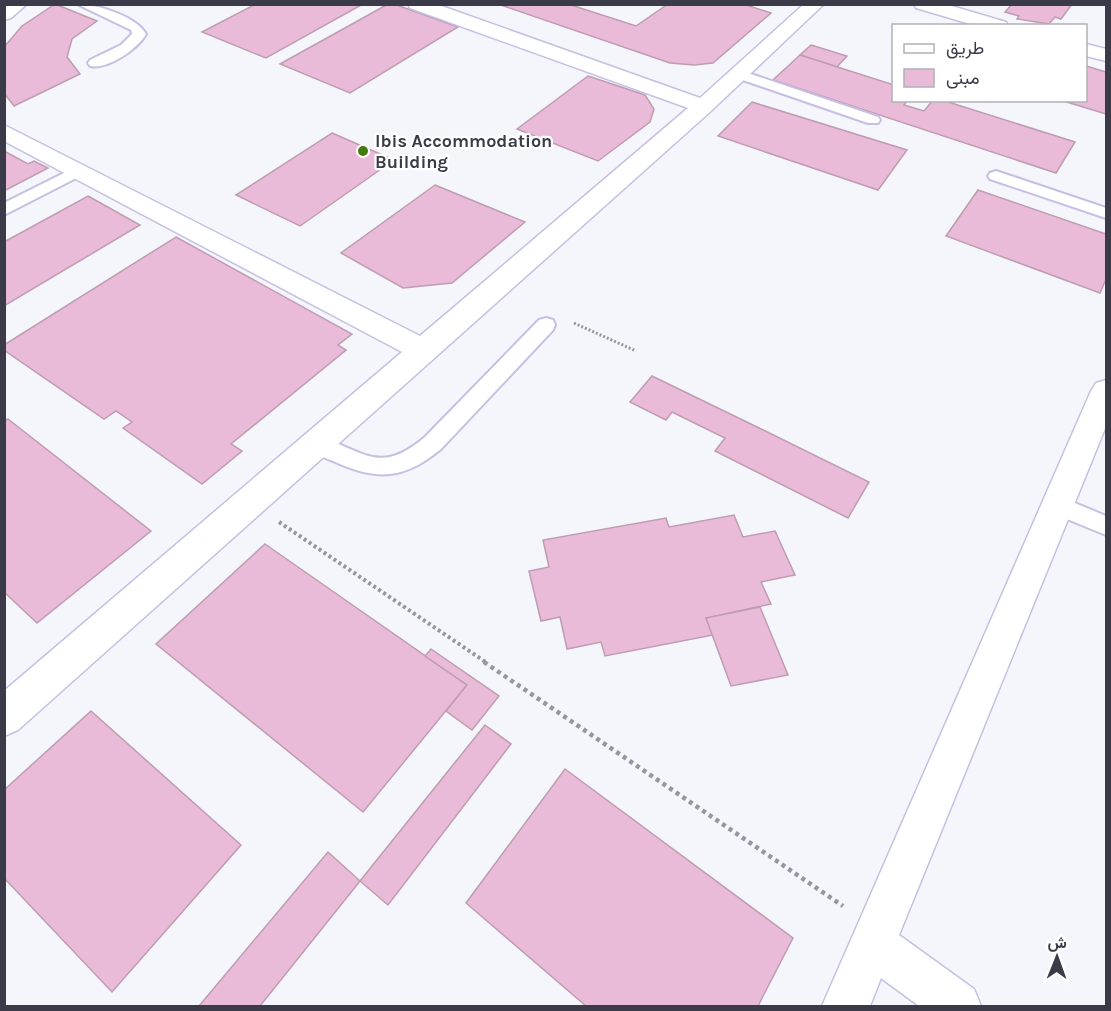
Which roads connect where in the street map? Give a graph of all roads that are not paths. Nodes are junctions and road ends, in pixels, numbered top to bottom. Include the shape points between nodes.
1 (18, 4) edge
2 (83, 4) edge
3 (417, 4) edge
4 (923, 4) edge
5 (810, 5) edge
6 (4, 14) edge
7 (992, 24) edge
8 (1087, 50) edge
9 (1107, 56) edge
10 (94, 63) dead end
11 (739, 74) junction
12 (703, 106) junction
13 (873, 120) dead end
14 (4, 132) edge
15 (78, 171) junction
16 (996, 176) dead end
17 (4, 210) edge
18 (1107, 213) edge
19 (546, 326) dead end
20 (423, 351) junction
21 (1107, 391) edge
22 (316, 444) junction
23 (1058, 505) junction
24 (1107, 526) edge
25 (4, 717) edge
26 (876, 937) junction
27 (846, 1006) edge
28 (957, 1006) edge

1 - 6 street
2 - 10 lane via 136,28 139,34 129,46
3 - 12 street
4 - 7 street
5 - 11 street
8 - 9 street
11 - 12 street
11 - 13 lane
12 - 20 street
14 - 15 street
15 - 17 lane
15 - 20 street
16 - 18 lane
19 - 22 lane via 414,459 376,467 351,461
20 - 22 street
21 - 23 street
22 - 25 street
23 - 24 lane
23 - 26 street
26 - 27 street
26 - 28 street

